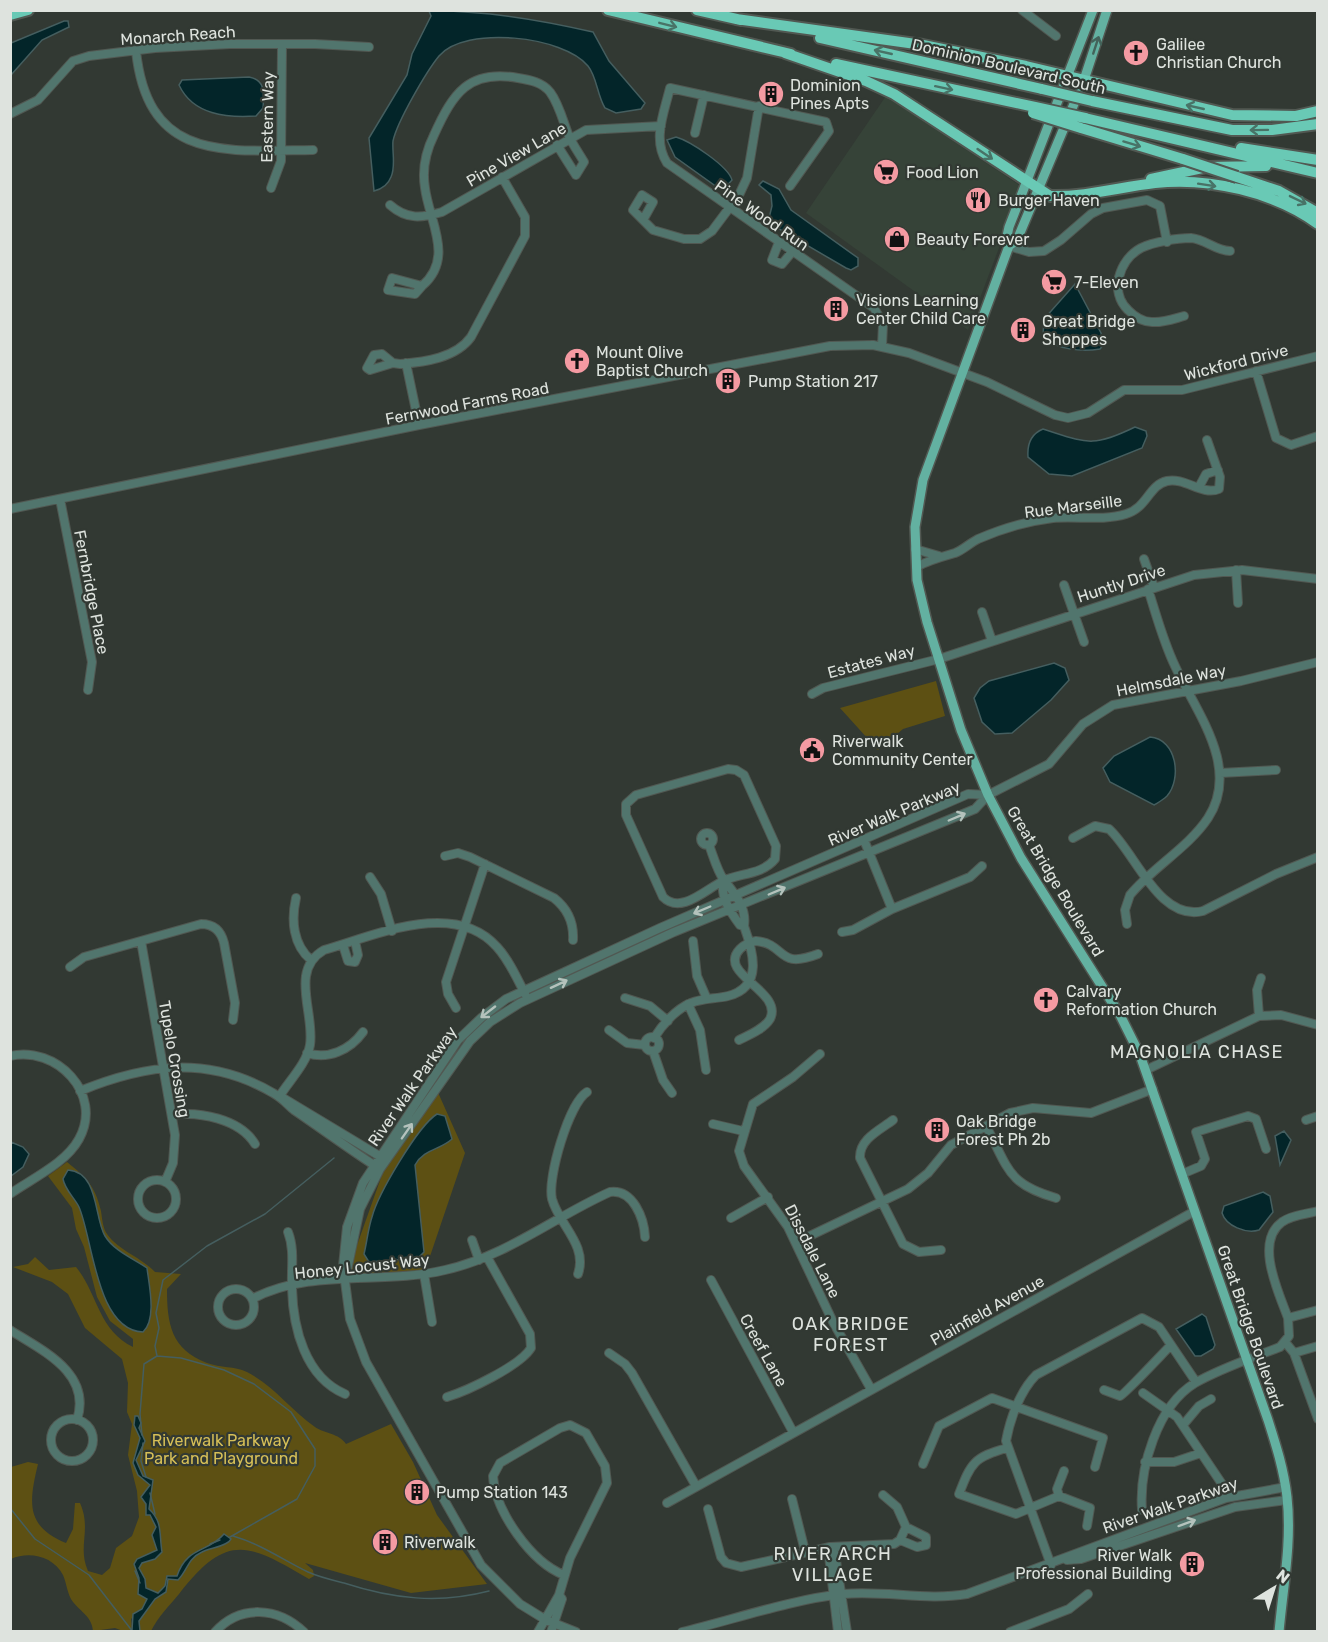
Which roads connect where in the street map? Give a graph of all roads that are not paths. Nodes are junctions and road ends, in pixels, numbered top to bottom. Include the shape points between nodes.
1 (28, 10) edge
2 (608, 10) edge
3 (697, 10) edge
4 (1022, 10) edge
5 (1093, 10) edge
6 (1107, 10) edge
7 (10, 15) edge
8 (736, 19) junction
9 (1056, 36) dead end
10 (282, 44) junction
11 (369, 47) dead end
12 (136, 51) junction
13 (784, 53) junction
14 (1068, 76) junction
15 (1084, 80) junction
16 (704, 95) junction
17 (1317, 105) edge
18 (759, 106) junction
19 (1317, 111) edge
20 (10, 114) edge
21 (1272, 116) junction
22 (1102, 121) junction
23 (1083, 123) junction
24 (1317, 124) edge
25 (661, 126) junction
26 (695, 133) dead end
27 (570, 138) junction
28 (557, 146) junction
29 (282, 150) junction
30 (313, 150) dead end
31 (1317, 160) edge
32 (1305, 170) junction
33 (1317, 173) edge
34 (502, 177) junction
35 (1026, 182) junction
36 (790, 186) dead end
37 (271, 188) dead end
38 (1038, 189) junction
39 (1107, 190) junction
40 (390, 205) dead end
41 (730, 209) junction
42 (1317, 213) edge
43 (431, 215) junction
44 (643, 220) dead end
45 (1317, 224) edge
46 (779, 242) junction
47 (1167, 242) junction
48 (1009, 246) junction
49 (1230, 251) dead end
50 (792, 252) junction
51 (422, 286) dead end
52 (1184, 316) dead end
53 (882, 346) junction
54 (1317, 356) edge
55 (393, 363) dead end
56 (406, 363) junction
57 (1256, 371) junction
58 (962, 372) junction
59 (419, 425) junction
60 (1317, 436) edge
61 (1207, 440) dead end
62 (1218, 470) junction
63 (1199, 487) junction
64 (60, 499) junction
65 (10, 509) edge
66 (915, 549) junction
67 (940, 556) junction
68 (1144, 559) dead end
69 (916, 567) junction
70 (1236, 570) junction
71 (1317, 579) edge
72 (1064, 585) dead end
73 (1151, 588) junction
74 (1238, 603) dead end
75 (982, 612) dead end
76 (1074, 614) junction
77 (992, 641) junction
78 (1084, 642) dead end
79 (939, 658) junction
80 (1317, 662) edge
81 (88, 690) dead end
82 (1187, 690) junction
83 (812, 694) dead end
84 (1276, 770) dead end
85 (1220, 773) junction
86 (988, 795) junction
87 (1073, 838) dead end
88 (864, 840) junction
89 (709, 845) dead end
90 (870, 853) junction
91 (445, 856) dead end
92 (1317, 857) edge
93 (485, 864) junction
94 (982, 866) dead end
95 (370, 877) dead end
96 (1146, 878) junction
97 (724, 880) junction
98 (736, 895) junction
99 (296, 897) dead end
100 (726, 900) junction
101 (741, 906) junction
102 (892, 909) junction
103 (730, 910) junction
104 (1127, 924) dead end
105 (465, 926) junction
106 (744, 926) junction
107 (392, 931) junction
108 (842, 932) dead end
109 (141, 940) junction
110 (573, 940) dead end
111 (355, 941) junction
112 (693, 941) dead end
113 (750, 942) junction
114 (343, 945) junction
115 (818, 954) dead end
116 (311, 960) junction
117 (70, 967) dead end
118 (1261, 978) dead end
119 (749, 980) junction
120 (523, 990) junction
121 (625, 998) dead end
122 (528, 999) junction
123 (707, 999) junction
124 (688, 1004) junction
125 (456, 1008) dead end
126 (1259, 1016) junction
127 (234, 1020) dead end
128 (668, 1021) junction
129 (1317, 1025) edge
130 (609, 1030) dead end
131 (363, 1032) dead end
132 (654, 1038) junction
133 (739, 1040) dead end
134 (645, 1045) junction
135 (653, 1051) junction
136 (307, 1053) junction
137 (820, 1054) dead end
138 (10, 1056) edge
139 (163, 1068) junction
140 (706, 1070) dead end
141 (1146, 1070) junction
142 (1153, 1089) junction
143 (80, 1090) junction
144 (587, 1092) dead end
145 (672, 1093) dead end
146 (279, 1097) junction
147 (172, 1115) junction
148 (1317, 1116) edge
149 (893, 1120) dead end
150 (1306, 1120) dead end
151 (713, 1124) dead end
152 (986, 1126) junction
153 (743, 1131) junction
154 (255, 1144) dead end
155 (1266, 1149) dead end
156 (378, 1156) junction
157 (386, 1161) junction
158 (376, 1167) junction
159 (1182, 1174) junction
160 (165, 1182) junction
161 (10, 1194) edge
162 (768, 1197) junction
163 (1056, 1198) dead end
164 (882, 1202) junction
165 (1196, 1211) junction
166 (1317, 1211) edge
167 (562, 1218) junction
168 (731, 1218) dead end
169 (288, 1232) dead end
170 (645, 1237) dead end
171 (472, 1240) dead end
172 (796, 1242) junction
173 (941, 1250) dead end
174 (483, 1259) junction
175 (424, 1274) junction
176 (578, 1274) dead end
177 (345, 1279) junction
178 (711, 1281) dead end
179 (291, 1286) junction
180 (252, 1299) junction
181 (1317, 1310) edge
182 (1288, 1318) junction
183 (432, 1322) dead end
184 (10, 1330) edge
185 (1285, 1342) junction
186 (1171, 1345) junction
187 (1317, 1346) edge
188 (609, 1353) dead end
189 (1294, 1353) junction
190 (1246, 1360) junction
191 (1196, 1382) junction
192 (871, 1389) junction
193 (1104, 1390) dead end
194 (1143, 1393) dead end
195 (345, 1394) dead end
196 (447, 1397) dead end
197 (1211, 1399) dead end
198 (1017, 1407) junction
199 (1170, 1410) junction
200 (1317, 1419) edge
201 (76, 1420) junction
202 (1184, 1425) junction
203 (794, 1432) junction
204 (1008, 1448) junction
205 (1201, 1453) junction
206 (1145, 1462) junction
207 (923, 1464) dead end
208 (1095, 1467) dead end
209 (1064, 1471) dead end
210 (1222, 1484) dead end
211 (696, 1486) junction
212 (1286, 1487) junction
213 (883, 1495) dead end
214 (1059, 1496) junction
215 (792, 1499) dead end
216 (1287, 1500) junction
217 (667, 1503) dead end
218 (708, 1509) dead end
219 (1032, 1509) junction
220 (1142, 1510) dead end
221 (1087, 1526) dead end
222 (906, 1527) junction
223 (900, 1540) junction
224 (830, 1547) junction
225 (805, 1551) junction
226 (1066, 1560) junction
227 (1051, 1565) junction
228 (564, 1575) junction
229 (842, 1594) junction
230 (1088, 1594) dead end
231 (832, 1596) junction
232 (550, 1622) junction
233 (215, 1632) edge
234 (304, 1632) edge
235 (538, 1632) edge
236 (551, 1632) edge
237 (576, 1632) edge
238 (682, 1632) edge
239 (838, 1632) edge
240 (847, 1632) edge
241 (1010, 1632) edge
242 (1279, 1632) edge

1 - 7 highway
2 -> 13 highway, Dominion Boulevard South
3 - 8 highway, Dominion Boulevard South
4 - 9 street
5 - 14 main road, Great Bridge Boulevard
15 -> 6 main road, Great Bridge Boulevard
8 - 14 highway via 923,45
24 -> 8 highway, Dominion Boulevard South, bridge via 1232,130
10 - 11 street, Monarch Reach
10 - 12 street, Monarch Reach
10 - 29 street, Eastern Way
12 - 20 street, Monarch Reach via 73,61 38,100
12 - 29 street via 142,90 154,111 174,132 214,149
13 -> 23 highway, Dominion Boulevard South, bridge
13 -> 35 highway via 894,94
14 - 15 highway
14 - 35 main road, Great Bridge Boulevard
21 -> 15 highway via 1232,115
15 - 38 main road, Great Bridge Boulevard
16 - 18 street
16 - 25 street, Pine Wood Run via 670,88
16 - 26 street
17 - 21 highway
18 - 36 street via 821,120 829,126
18 - 41 street via 747,178
19 - 21 highway
22 - 23 highway
22 - 31 highway
22 - 32 highway
23 -> 42 highway, bridge via 1280,191
25 - 27 street, Pine View Lane via 592,128
25 - 41 street, Pine Wood Run via 659,145 667,163
27 - 28 street, Pine View Lane
27 - 28 street via 584,162 576,175
27 - 43 street via 553,98 542,85 495,75 472,81 459,92 429,145 424,182
28 - 34 street, Pine View Lane
29 - 30 street
29 - 37 street, Eastern Way
32 - 33 highway
32 - 39 highway via 1250,165 1207,167
34 - 43 street, Pine View Lane
34 - 56 street via 525,217 524,239 466,344 450,354
35 - 38 highway
35 - 48 main road, Great Bridge Boulevard via 1006,236
38 - 39 highway via 1050,196 1073,197
38 - 48 main road, Great Bridge Boulevard via 1017,240
39 -> 45 highway via 1171,182 1203,184 1278,202
40 - 43 street via 412,217
41 - 44 street via 712,231 695,239 653,230
41 - 46 street, Pine Wood Run
43 - 51 street via 440,251
46 - 50 street, Pine Wood Run
46 - 50 street via 772,260 782,264
47 - 48 street via 1161,208 1147,200 1103,208 1048,249 1029,252
47 - 49 street via 1191,238
47 - 52 street via 1138,250 1121,272 1118,292 1124,306 1140,320 1161,322
48 - 58 main road, Great Bridge Boulevard
50 - 53 street, Pine Wood Run via 874,308 882,324
53 - 58 street, Fernwood Farms Road
53 - 59 street, Fernwood Farms Road via 817,348
54 - 57 street, Wickford Drive
55 - 56 street
56 - 59 street
57 - 58 street, Wickford Drive via 1182,390 1124,390 1088,413 1068,418
57 - 60 street via 1276,438 1291,445
58 - 66 main road, Great Bridge Boulevard via 923,480
59 - 64 street, Fernwood Farms Road
61 - 62 street
62 - 63 street via 1206,474
62 - 63 street via 1220,489 1213,492
63 - 67 street, Rue Marseille via 1167,481 1129,513 1111,518 1040,520
64 - 65 street, Fernwood Farms Road
64 - 81 street, Fernbridge Place via 92,662
66 - 67 street
66 - 69 main road, Great Bridge Boulevard
67 - 69 street
68 - 73 street
69 - 79 main road, Great Bridge Boulevard
70 - 71 street, Huntly Drive
70 - 73 street, Huntly Drive via 1194,575
70 - 74 street
72 - 76 street
73 - 76 street, Huntly Drive
73 - 82 street via 1170,654
75 - 77 street
76 - 77 street, Huntly Drive
76 - 78 street
77 - 79 street, Huntly Drive
79 - 83 street, Estates Way
79 - 86 main road, Great Bridge Boulevard via 961,730
80 - 82 street, Helmsdale Way
82 - 85 street via 1211,740
82 - 86 street, Helmsdale Way via 1130,700 1103,710 1083,724 1049,764
84 - 85 street
85 - 96 street via 1219,791 1209,817
86 - 88 street, River Walk Parkway via 968,794
90 -> 86 street, River Walk Parkway via 975,809
86 - 141 main road, Great Bridge Boulevard via 1020,858 1120,1015
87 - 96 street via 1095,826 1108,829
88 - 90 street
88 - 98 street, River Walk Parkway
89 - 97 street
101 -> 90 street, River Walk Parkway
90 - 102 street
91 - 93 street via 464,854
92 - 96 street via 1197,913 1174,907
93 - 105 street
93 - 110 street via 558,901 570,918
94 - 102 street via 970,877
95 - 107 street via 381,894
96 - 104 street via 1128,898
97 - 97 street via 770,865 777,854 743,773 728,769 636,795 628,801 626,815 666,900 683,902
97 - 98 street
97 - 100 street
98 - 100 street, River Walk Parkway
98 - 101 street
99 - 116 street via 293,919 297,942
100 - 103 street
100 -> 120 street, River Walk Parkway
101 - 103 street, River Walk Parkway
101 - 106 street
102 - 108 street
103 - 106 street
122 -> 103 street, River Walk Parkway
105 - 107 street via 435,921
105 - 120 street via 497,946
105 - 125 street via 446,982
106 - 113 street
107 - 111 street
109 - 117 street via 84,957
109 - 127 street via 201,924 217,929 224,943 235,1003
109 - 139 street, Tupelo Crossing
111 - 114 street
111 - 114 street via 355,962 348,961
112 - 123 street via 697,976
113 - 115 street via 769,944 791,960
113 - 119 street via 755,961
113 - 119 street via 739,950 735,961 740,973
114 - 116 street via 324,950
116 - 136 street via 305,977 311,1018
118 - 126 street via 1257,990
119 - 123 street via 736,993
119 - 133 street via 768,1000 771,1014 763,1026
120 - 122 street
120 -> 156 street, River Walk Parkway via 493,1008 458,1040
121 - 128 street via 650,1006
157 -> 122 street, River Walk Parkway via 470,1041 501,1014
123 - 124 street
124 - 128 street
124 - 140 street via 700,1030
126 - 129 street via 1281,1015
126 - 141 street
128 - 132 street
130 - 134 street via 627,1043
131 - 136 street via 353,1043 328,1055
132 - 134 street via 649,1038
132 - 135 street via 658,1045
134 - 135 street
135 - 145 street
136 - 146 street
137 - 153 street, Dissdale Lane via 758,1099
138 - 143 street via 32,1055 51,1060 71,1075
139 - 143 street via 122,1074
139 - 146 street via 221,1072
139 - 147 street, Tupelo Crossing
141 - 142 main road, Great Bridge Boulevard
142 - 152 street via 1091,1113 1033,1108 1010,1113
142 - 159 main road, Great Bridge Boulevard
143 - 161 street via 86,1114 79,1140 60,1160
144 - 167 street via 573,1108 552,1182 553,1201
146 - 156 street
146 - 158 street
147 - 154 street via 220,1120 240,1128
147 - 160 street, Tupelo Crossing via 175,1150
148 - 150 street
149 - 164 street via 866,1141 860,1151
151 - 153 street
152 - 163 street via 1018,1182
152 - 164 street via 951,1145 919,1182
153 - 162 street, Dissdale Lane via 741,1161
155 - 159 street via 1256,1119 1248,1116 1196,1132 1205,1159 1201,1166
156 - 157 street
156 - 158 street, River Walk Parkway
157 - 158 street, River Walk Parkway
158 - 177 street, River Walk Parkway via 360,1209
159 - 165 main road, Great Bridge Boulevard
160 - 160 street via 147,1182 137,1198 145,1215 153,1219 170,1214 176,1205 176,1196
162 - 168 street
162 - 172 street, Dissdale Lane
164 - 172 street
164 - 173 street via 906,1247 919,1252
165 - 190 main road, Great Bridge Boulevard
165 - 192 street, Plainfield Avenue
166 - 182 street via 1286,1219 1273,1236 1269,1269
167 - 170 street, Honey Locust Way via 607,1193 620,1192 631,1199 638,1211
167 - 174 street, Honey Locust Way
167 - 176 street via 580,1254
169 - 179 street
171 - 174 street
172 - 192 street, Dissdale Lane via 833,1322
174 - 175 street, Honey Locust Way
174 - 196 street via 530,1334 531,1348 523,1358
175 - 177 street, Honey Locust Way
175 - 183 street
177 - 179 street, Honey Locust Way
177 - 232 street, River Walk Parkway via 350,1319 366,1362 476,1557 515,1600
178 - 203 street, Creef Lane
179 - 180 street, Honey Locust Way
179 - 195 street via 307,1358 328,1385
180 - 180 street via 248,1293 233,1289 221,1297 218,1312 227,1323 242,1325 253,1314
181 - 182 street
182 - 185 street via 1290,1329
184 - 201 street via 68,1371 80,1400
185 - 189 street
185 - 190 street
186 - 191 street
186 - 193 street via 1126,1394 1120,1396
186 - 198 street via 1160,1328 1142,1318 1036,1375
187 - 189 street
188 - 211 street via 632,1373
189 - 200 street
190 - 191 street
190 - 212 main road, Great Bridge Boulevard
191 - 199 street
192 - 203 street, Plainfield Avenue
194 - 199 street
197 - 202 street via 1199,1406
198 - 204 street via 1008,1431
198 - 207 street via 992,1398 946,1421 936,1430
198 - 208 street via 1103,1438
199 - 202 street
199 - 206 street
201 - 201 street via 58,1424 51,1436 52,1449 68,1461 87,1454 93,1441 88,1427
202 - 205 street
203 - 211 street, Plainfield Avenue
204 - 219 street
204 - 219 street via 975,1461 959,1494 1016,1514
205 - 206 street via 1174,1462
205 - 210 street
206 - 220 street
209 - 214 street
211 - 217 street, Plainfield Avenue
212 - 216 main road, Great Bridge Boulevard
212 - 226 street, River Walk Parkway via 1226,1498 1079,1551
213 - 222 street via 897,1507
214 - 219 street
214 - 221 street via 1090,1508
215 - 225 street
226 -> 216 street, River Walk Parkway via 1081,1559 1235,1507
216 - 242 main road, Great Bridge Boulevard via 1287,1553
218 - 225 street via 721,1557 734,1567
219 - 227 street
222 - 223 street
222 - 223 street via 922,1533 926,1545 917,1547
223 - 224 street via 887,1546
224 - 225 street
224 - 229 street
224 - 231 street
226 - 227 street, River Walk Parkway
227 - 229 street, River Walk Parkway via 981,1591 954,1596
228 - 228 street via 608,1477 586,1433 578,1426 568,1425 500,1463 493,1476 518,1535 536,1556
228 - 232 street
229 - 231 street, River Walk Parkway
229 - 240 street
230 - 241 street via 1068,1609
231 - 238 street, River Walk Parkway
231 - 239 street
232 - 235 street
232 - 236 street
232 - 237 street, River Walk Parkway
233 - 234 street via 237,1616 261,1611 285,1617

